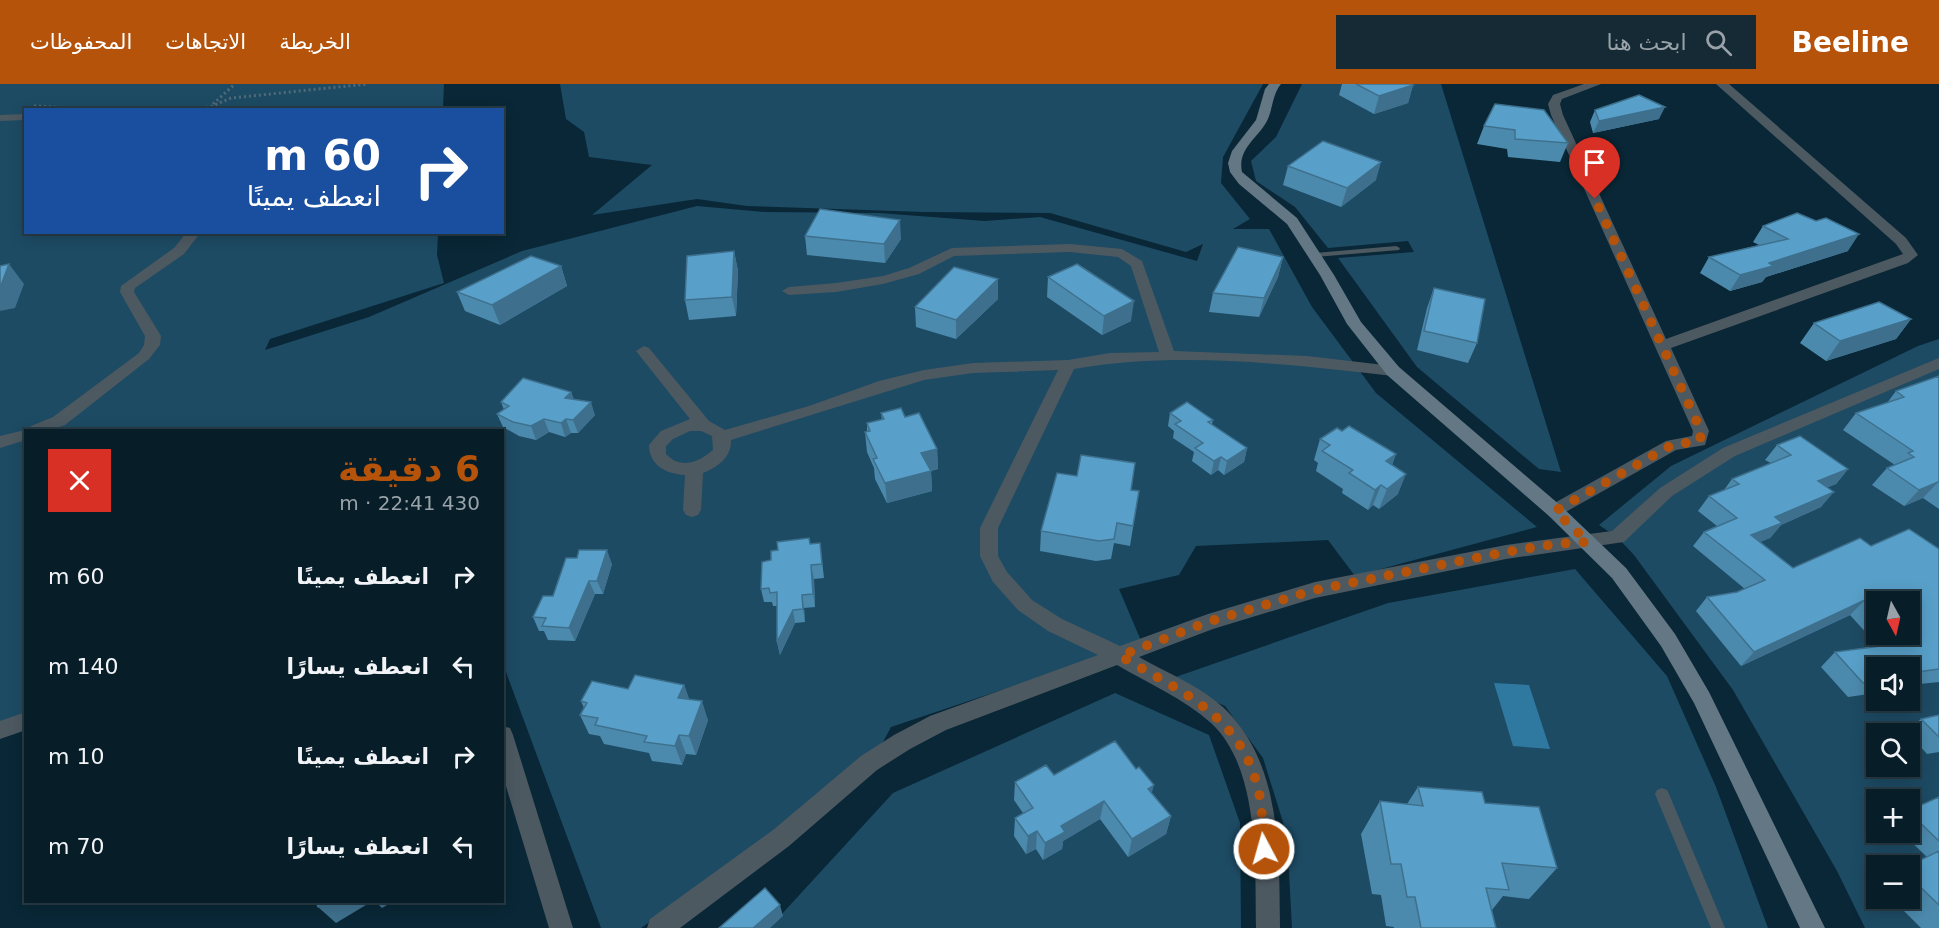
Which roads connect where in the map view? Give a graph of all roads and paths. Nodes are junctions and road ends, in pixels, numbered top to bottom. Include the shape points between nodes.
1 (235, 84) edge
2 (368, 84) edge
3 (1275, 84) edge
4 (1595, 84) edge
5 (1722, 84) edge
6 (33, 106) dead end
7 (210, 107) junction
8 (72, 108) edge
9 (199, 108) edge
10 (24, 117) edge
11 (0, 118) edge
12 (193, 234) edge
13 (1396, 248) dead end
14 (1315, 255) junction
15 (789, 291) dead end
16 (1663, 345) junction
17 (644, 351) dead end
18 (1168, 356) junction
19 (1939, 363) edge
20 (1068, 364) junction
21 (1393, 371) junction
22 (703, 425) junction
23 (39, 429) edge
24 (24, 435) edge
25 (722, 438) junction
26 (0, 442) edge
27 (694, 468) junction
28 (692, 510) dead end
29 (1555, 511) junction
30 (1588, 542) junction
31 (1120, 656) junction
32 (24, 722) edge
33 (0, 730) edge
34 (504, 742) edge
35 (1662, 794) dead end
36 (561, 928) edge
37 (658, 928) edge
38 (1268, 928) edge
39 (1718, 928) edge
40 (1813, 928) edge

1 - 7 path
2 - 7 path via 231,98
3 - 14 street via 1262,120 1238,151 1236,172 1292,221
4 - 16 street via 1557,97 1557,116
5 - 16 street via 1901,241 1911,255
6 - 8 path
7 - 9 path
10 - 11 street
12 - 23 street via 179,251 128,286 127,292 153,336 148,351 132,368 68,414
13 - 14 lane
14 - 21 street via 1354,324
15 - 18 street via 885,280 915,271 951,252 1108,250 1122,253 1137,264
16 - 29 street via 1701,431 1700,441 1672,445
17 - 22 street
18 - 20 street
18 - 21 street via 1240,357
19 - 30 street via 1729,452 1666,492 1621,536
20 - 25 street via 973,368 924,375
20 - 31 street via 989,528 989,556 1000,577 1024,605 1054,625
21 - 29 street
22 - 25 street
22 - 27 street via 674,430 662,438 657,448 657,457 665,465
24 - 26 street
25 - 27 street via 718,456
27 - 28 street
29 - 30 street
30 - 31 street via 1506,552 1315,590 1208,622
30 - 40 street via 1619,573 1668,640 1702,698
31 - 37 street via 949,719 902,742
31 - 38 street via 1219,717 1244,748 1258,786 1267,871
32 - 33 street
34 - 36 street
35 - 39 lane

